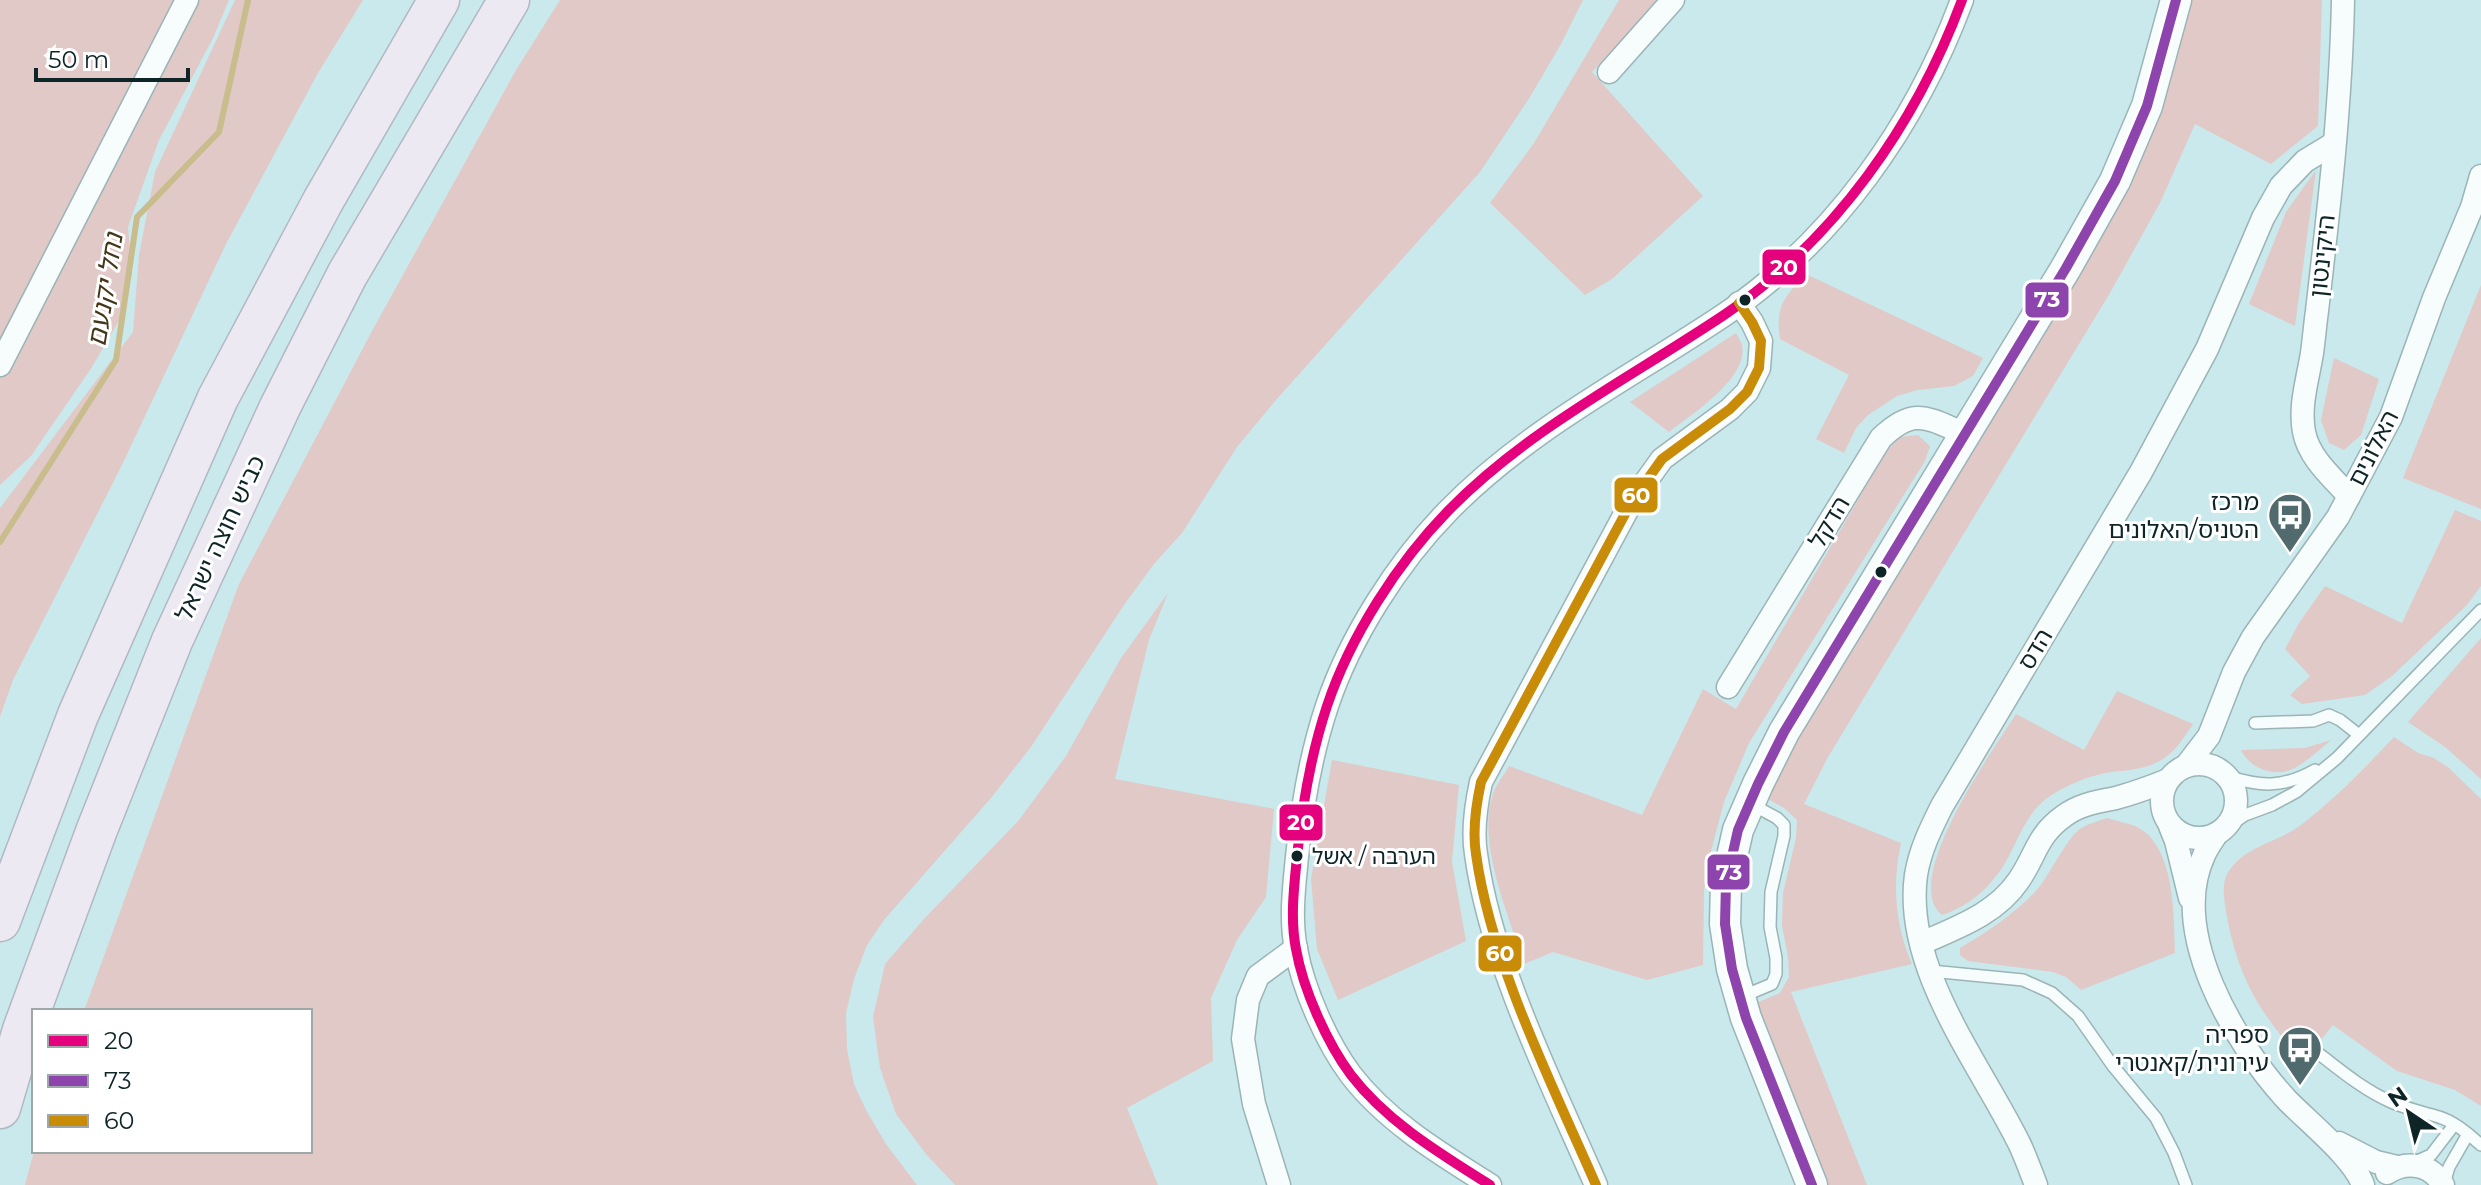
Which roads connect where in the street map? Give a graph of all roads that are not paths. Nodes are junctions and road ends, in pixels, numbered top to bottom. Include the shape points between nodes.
1 (187, 0) edge
2 (439, 0) edge
3 (509, 0) edge
4 (1673, 0) edge
5 (1962, 0) edge
6 (2176, 0) edge
7 (2343, 0) edge
8 (1609, 72) dead end
9 (2333, 144) junction
10 (2481, 176) edge
11 (1739, 303) junction
12 (0, 365) edge
13 (1965, 434) junction
14 (2349, 496) junction
15 (2481, 610) edge
16 (1728, 687) dead end
17 (2224, 699) junction
18 (78, 715) junction
19 (2255, 723) dead end
20 (2359, 735) junction
21 (2337, 758) junction
22 (2177, 773) junction
23 (2227, 776) junction
24 (2114, 798) junction
25 (1749, 803) junction
26 (2167, 820) junction
27 (2221, 831) junction
28 (0, 869) edge
29 (2195, 919) junction
30 (0, 921) edge
31 (1922, 943) junction
32 (1296, 948) junction
33 (1931, 971) junction
34 (1740, 998) junction
35 (2318, 1053) dead end
36 (0, 1108) edge
37 (2454, 1125) junction
38 (2318, 1130) junction
39 (2468, 1134) junction
40 (2481, 1145) edge
41 (2404, 1166) junction
42 (1279, 1185) edge
43 (1490, 1185) edge
44 (1596, 1185) edge
45 (1812, 1185) edge
46 (2036, 1185) edge
47 (2186, 1185) edge
48 (2363, 1185) edge
49 (2375, 1185) edge
50 (2444, 1185) edge

1 - 12 street
2 - 18 highway via 218,398
3 - 36 highway, כביש חוצה ישראל via 347,275 172,641 33,1001
4 - 8 street
5 - 11 street via 1946,44 1877,164 1789,264
6 - 13 street via 2147,106 2115,181
7 - 9 street, היקינטון
9 - 14 street, היקינטון via 2302,411 2312,452
9 - 31 street, הדס via 2305,161 2281,186 2207,349 2141,472 1942,806 1916,876 1916,923
10 - 14 street, האלונים via 2391,417
11 - 32 street via 1538,433 1447,512 1405,562 1373,609 1328,704 1299,837 1293,896
11 - 44 street via 1761,341 1759,368 1747,392 1662,459 1632,501 1481,782 1475,811 1475,852 1492,929
13 - 16 street, הדקל via 1913,417 1881,438
13 - 25 street via 1784,732
14 - 17 street, האלונים via 2253,637
15 - 20 lane
17 - 22 street, האלונים via 2209,736
17 - 23 street, האלונים
18 - 28 highway
18 - 30 highway
19 - 20 lane via 2313,721 2329,715
20 - 21 lane
21 - 23 lane via 2274,785
21 - 27 lane via 2296,792
22 - 23 street via 2208,764
22 - 24 street
22 - 26 street via 2161,802
23 - 27 street via 2236,796 2232,818
24 - 26 street via 2127,799
24 - 31 street via 2065,814 2045,832 2006,896 1977,917
25 - 34 street via 1726,883 1725,924
25 - 34 lane via 1777,818 1784,836 1771,892 1776,974 1772,984
26 - 27 street via 2192,838
26 - 29 street
27 - 29 street via 2197,875
29 - 38 street via 2201,953 2227,1015 2266,1076
31 - 33 street, הדס
32 - 42 street via 1258,976 1248,1000 1243,1039 1254,1104
32 - 43 street via 1326,1034 1352,1076 1389,1114
33 - 46 street, הדס
33 - 47 lane via 2023,980 2052,993 2078,1016 2156,1118
34 - 45 street
35 - 37 lane via 2389,1101
37 - 39 lane
37 - 41 lane via 2431,1155
38 - 41 street via 2376,1162
38 - 48 street
39 - 40 lane
39 - 50 lane
41 - 49 street
41 - 50 street via 2424,1167

